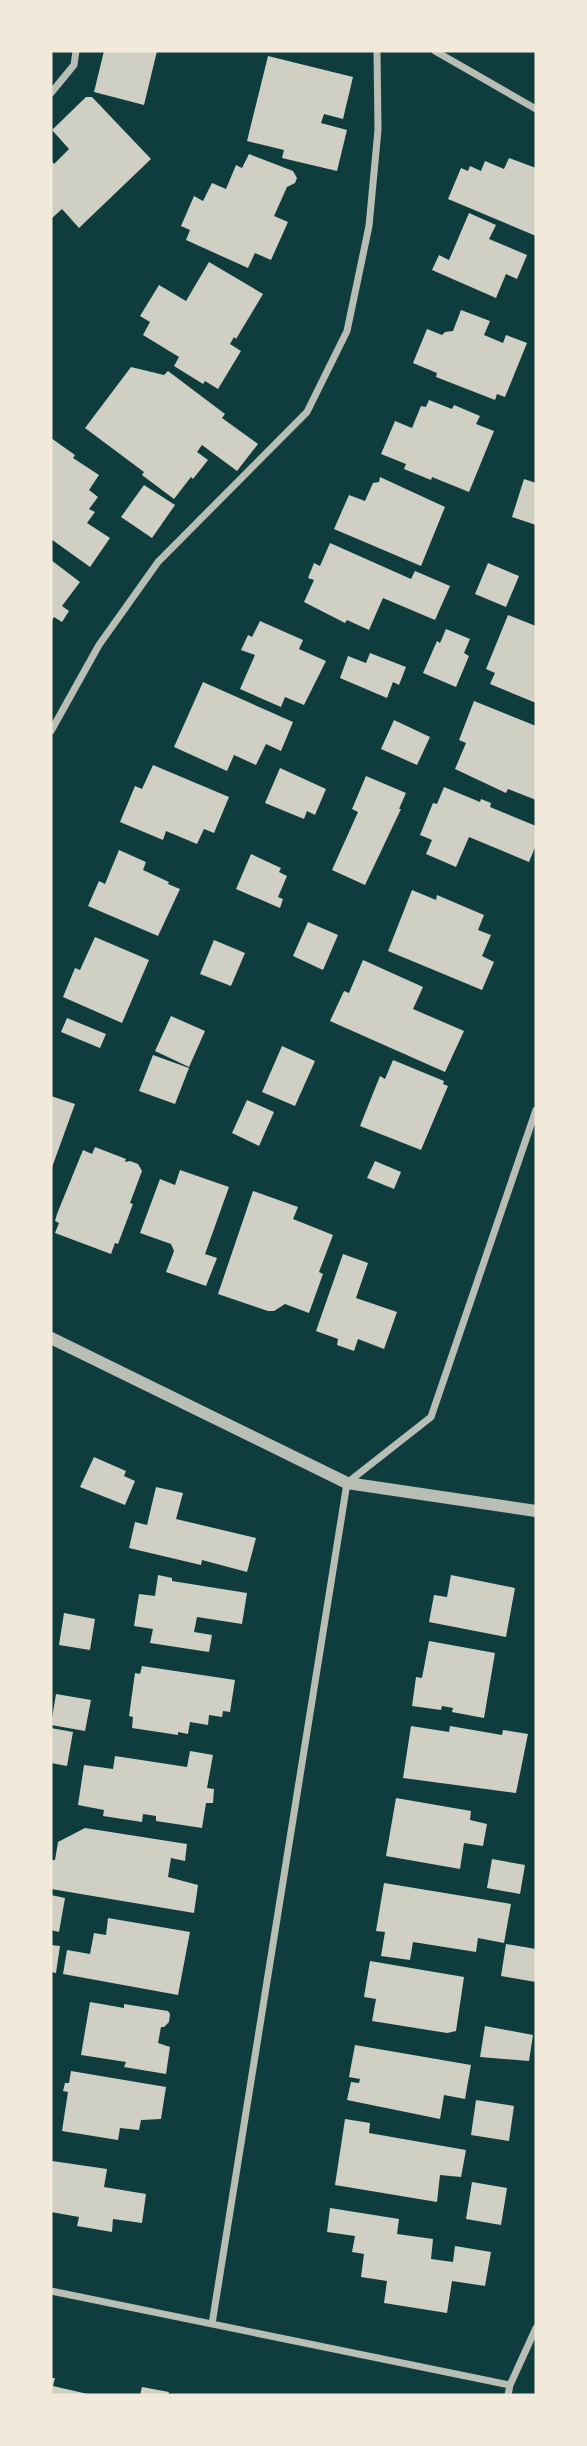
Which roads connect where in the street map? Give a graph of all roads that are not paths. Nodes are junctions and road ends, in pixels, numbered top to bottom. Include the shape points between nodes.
1 (76, 51) edge
2 (377, 51) edge
3 (435, 51) edge
4 (51, 93) edge
5 (536, 108) edge
6 (51, 732) edge
7 (536, 1110) edge
8 (51, 1338) edge
9 (347, 1483) junction
10 (536, 1511) edge
11 (51, 2291) edge
12 (212, 2324) junction
13 (536, 2328) edge
14 (510, 2385) junction
15 (508, 2395) edge

1 - 4 street via 74,65
2 - 6 street via 378,130 369,226 347,331 307,412 158,562 99,645
3 - 5 street
7 - 9 street via 431,1417
8 - 9 street
9 - 10 street
9 - 12 street
11 - 12 street
12 - 14 street
13 - 14 street
14 - 15 street

